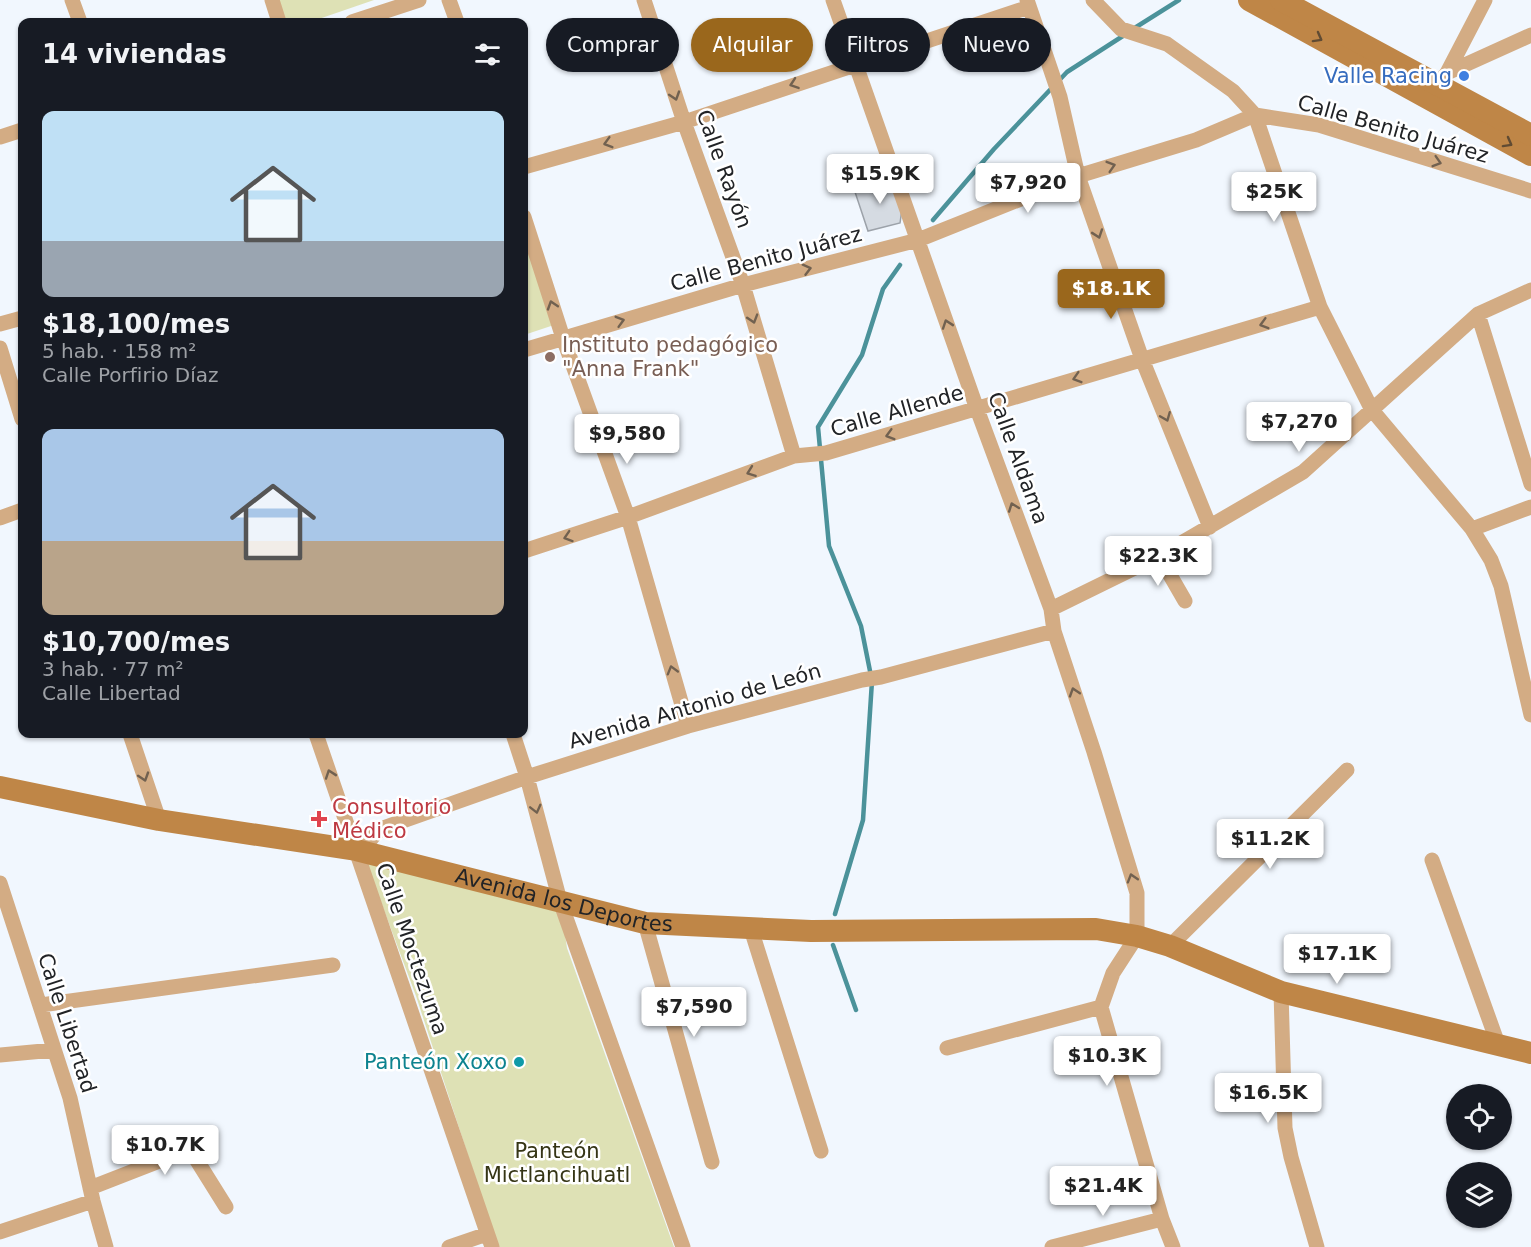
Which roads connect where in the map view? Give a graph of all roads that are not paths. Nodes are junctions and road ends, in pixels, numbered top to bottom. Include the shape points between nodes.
1 (72, 0) edge
2 (272, 0) edge
3 (419, 0) edge
4 (449, 0) edge
5 (644, 0) edge
6 (832, 0) edge
7 (1093, 0) edge
8 (1249, 0) edge
9 (1281, 0) edge
10 (1485, 0) edge
11 (1028, 3) edge
12 (79, 18) edge
13 (278, 18) edge
14 (364, 18) edge
15 (456, 18) edge
16 (839, 18) edge
17 (1531, 35) edge
18 (930, 37) edge
19 (829, 72) edge
20 (858, 72) edge
21 (1443, 78) junction
22 (1255, 115) junction
23 (684, 122) junction
24 (18, 131) edge
25 (1531, 135) edge
26 (0, 137) edge
27 (1531, 156) edge
28 (528, 166) edge
29 (1078, 176) junction
30 (1531, 191) edge
31 (528, 229) edge
32 (918, 240) junction
33 (743, 285) junction
34 (1531, 290) edge
35 (1320, 307) junction
36 (1478, 314) junction
37 (18, 319) edge
38 (0, 324) edge
39 (563, 338) junction
40 (0, 348) edge
41 (528, 349) edge
42 (1142, 358) junction
43 (18, 406) edge
44 (977, 409) junction
45 (1372, 410) junction
46 (801, 455) junction
47 (1531, 484) edge
48 (1531, 507) edge
49 (18, 511) edge
50 (628, 517) junction
51 (0, 518) edge
52 (1210, 527) junction
53 (1472, 529) junction
54 (528, 550) edge
55 (1159, 556) junction
56 (1185, 601) dead end
57 (1051, 609) junction
58 (1054, 631) junction
59 (1528, 678) edge
60 (1531, 715) edge
61 (688, 726) junction
62 (131, 738) edge
63 (317, 738) edge
64 (514, 738) edge
65 (1347, 770) dead end
66 (528, 777) junction
67 (0, 787) edge
68 (159, 820) junction
69 (359, 850) junction
70 (1432, 860) dead end
71 (0, 883) edge
72 (560, 901) junction
73 (645, 923) junction
74 (750, 928) junction
75 (1137, 936) junction
76 (1170, 946) junction
77 (333, 965) dead end
78 (1281, 992) junction
79 (41, 1005) junction
80 (1101, 1007) junction
81 (1498, 1044) junction
82 (947, 1048) dead end
83 (54, 1050) junction
84 (1531, 1053) edge
85 (0, 1054) edge
86 (821, 1151) dead end
87 (712, 1162) dead end
88 (92, 1194) junction
89 (226, 1206) dead end
90 (1162, 1219) junction
91 (0, 1232) edge
92 (489, 1240) edge
93 (106, 1247) edge
94 (449, 1247) edge
95 (683, 1247) edge
96 (1052, 1247) edge
97 (1173, 1247) edge
98 (1317, 1247) edge

1 - 12 street
2 - 13 street
3 - 14 street
4 - 15 street
5 -> 23 street, Calle Rayón
6 - 16 street, Calle Aldama
7 - 22 street via 1121,29 1167,44 1233,91
8 -> 27 street
9 - 21 street
10 - 21 street
11 - 18 street
11 - 29 street via 1060,96
17 - 21 street
19 -> 23 street
20 - 32 street, Calle Aldama
21 - 25 street
29 -> 22 street, Calle Benito Juárez via 1196,140
22 -> 30 street, Calle Benito Juárez via 1318,125
22 - 35 street
23 -> 28 street
23 - 33 street, Calle Rayón
24 - 26 street
29 - 32 street, Calle Benito Juárez
29 -> 42 street
39 -> 31 street
33 -> 32 street, Calle Benito Juárez
44 -> 32 street, Calle Aldama
39 -> 33 street, Calle Benito Juárez
33 -> 46 street, Calle Rayón
34 - 36 street
35 -> 42 street, Calle Allende
35 - 45 street
36 - 45 street
36 - 47 street
37 - 38 street
39 - 41 street, Calle Benito Juárez
39 - 50 street
40 - 43 street
42 -> 44 street, Calle Allende
42 -> 52 street
44 -> 46 street, Calle Allende via 826,453
57 -> 44 street, Calle Aldama
45 - 52 street via 1303,472
45 - 53 street
46 -> 50 street, Calle Allende
48 - 53 street
49 - 51 street
50 -> 54 street, Calle Allende
61 -> 50 street
52 - 55 street
53 - 59 street via 1501,586
55 - 56 street
55 - 57 street
57 - 58 street, Calle Aldama
58 - 61 street, Avenida Antonio de León
75 -> 58 street, Calle Aldama via 1137,893
59 - 60 street
61 - 66 street, Avenida Antonio de León
62 -> 68 street
69 -> 63 street, Calle Moctezuma
64 - 66 street
65 - 76 street
66 - 69 street, Avenida Antonio de León via 383,828
66 -> 72 street
67 - 68 street, Avenida los Deportes
68 - 69 street, Avenida los Deportes
69 - 72 street, Avenida los Deportes
69 - 92 street, Calle Moctezuma
70 - 81 street
71 - 79 street, Calle Libertad
72 - 73 street, Avenida los Deportes
72 - 95 street
73 - 74 street, Avenida los Deportes
73 - 87 street
74 - 75 street, Avenida los Deportes via 811,932 1096,929
74 - 86 street
75 - 76 street, Avenida los Deportes
75 - 80 street via 1113,973
76 - 78 street, Avenida los Deportes
77 - 79 street
78 - 81 street, Avenida los Deportes
78 - 98 street via 1285,1128
79 - 83 street, Calle Libertad
80 - 82 street
80 - 90 street
81 - 84 street, Avenida los Deportes
83 - 85 street
83 - 88 street, Calle Libertad via 70,1098
88 - 89 street via 185,1150 191,1151
88 - 91 street
88 - 93 street, Calle Libertad
90 - 96 street
90 - 97 street
92 - 94 street

